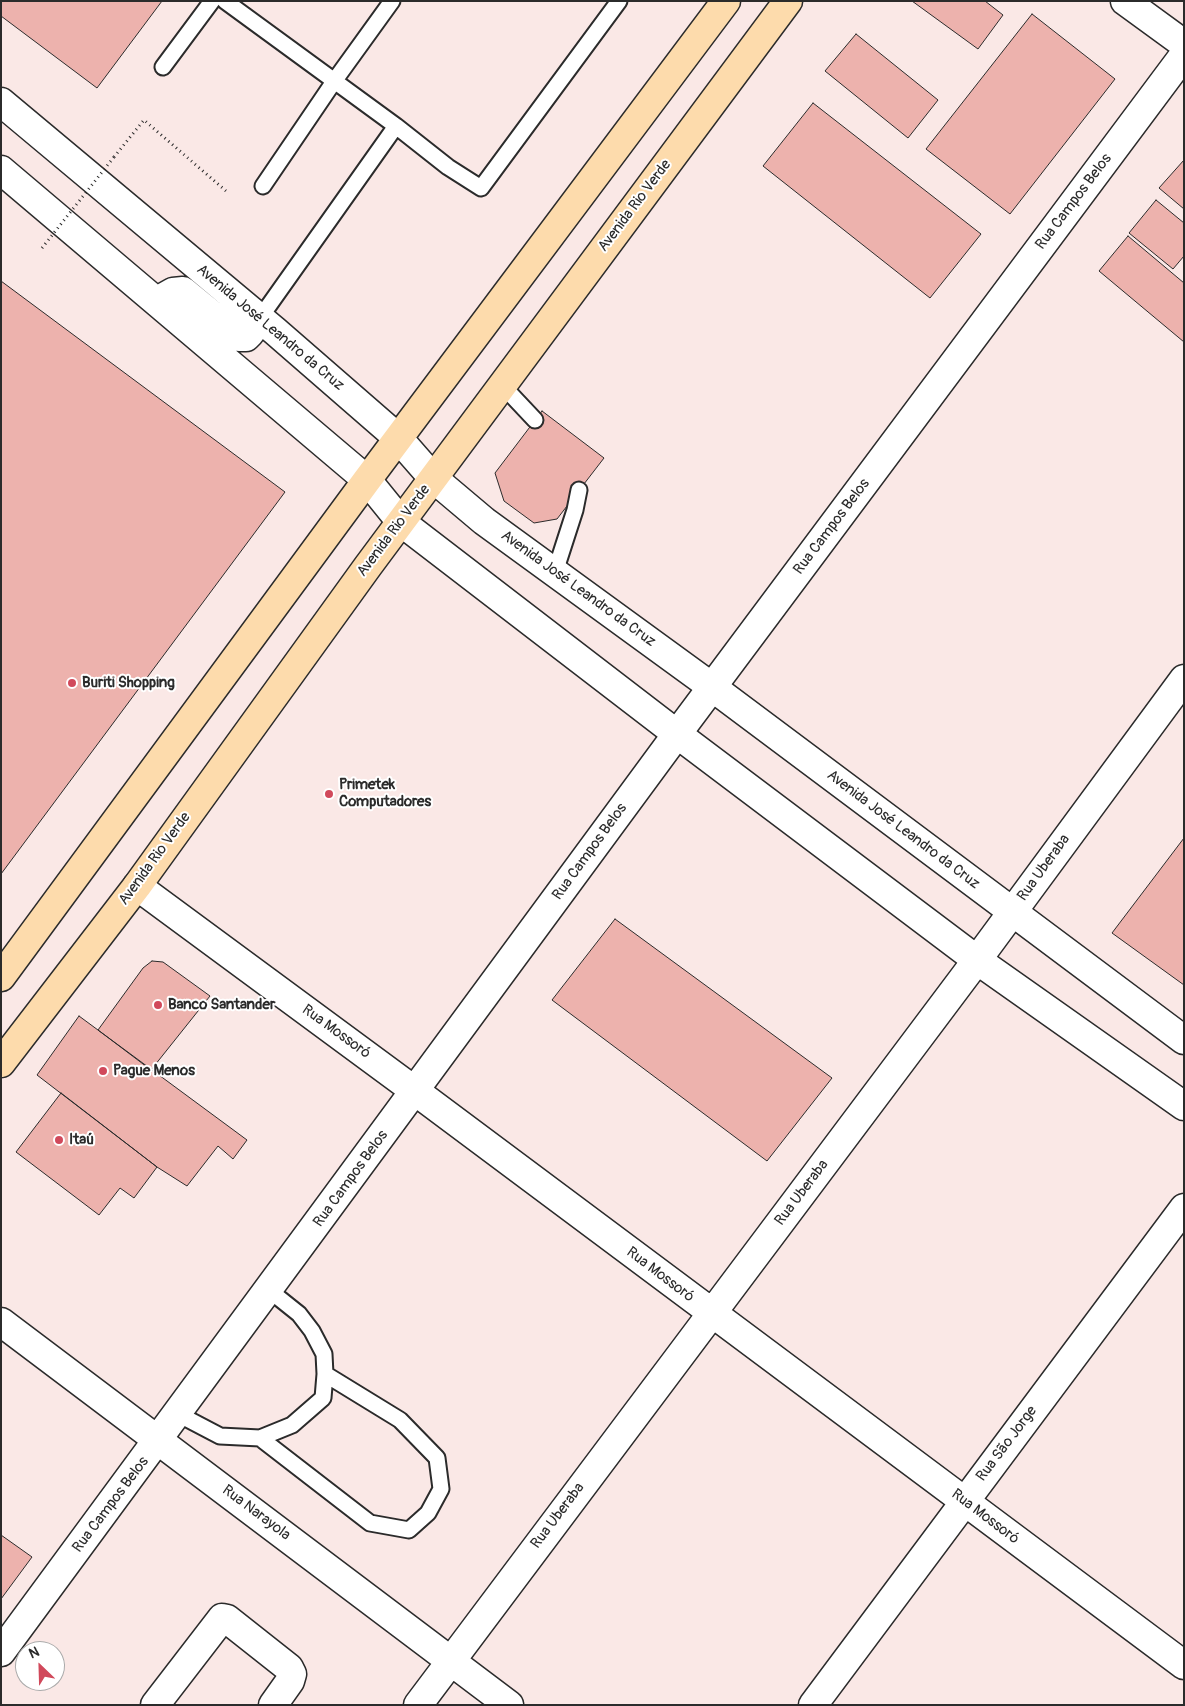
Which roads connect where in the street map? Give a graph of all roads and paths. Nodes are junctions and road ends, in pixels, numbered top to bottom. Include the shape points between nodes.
1 (212, 1) edge
2 (225, 1) edge
3 (392, 1) edge
4 (619, 1) edge
5 (726, 1) edge
6 (788, 1) edge
7 (1125, 1) edge
8 (1184, 44) edge
9 (1184, 56) edge
10 (163, 67) dead end
11 (335, 80) junction
12 (1, 102) edge
13 (396, 126) junction
14 (1, 170) edge
15 (263, 186) dead end
16 (226, 191) dead end
17 (42, 248) dead end
18 (157, 302) junction
19 (260, 318) junction
20 (502, 385) junction
21 (535, 420) dead end
22 (398, 438) junction
23 (434, 478) junction
24 (367, 480) junction
25 (579, 490) dead end
26 (401, 522) junction
27 (555, 572) junction
28 (1184, 679) edge
29 (712, 687) junction
30 (677, 734) junction
31 (136, 886) junction
32 (1012, 912) junction
33 (977, 960) junction
34 (1, 977) edge
35 (1184, 1040) edge
36 (1, 1063) edge
37 (416, 1091) junction
38 (1184, 1106) edge
39 (1184, 1208) edge
40 (269, 1290) junction
41 (711, 1313) junction
42 (1, 1322) edge
43 (325, 1374) junction
44 (178, 1414) junction
45 (260, 1438) junction
46 (159, 1439) junction
47 (964, 1502) junction
48 (1, 1652) edge
49 (450, 1661) junction
50 (1184, 1665) edge
51 (156, 1705) edge
52 (272, 1705) edge
53 (418, 1705) edge
54 (509, 1705) edge
55 (813, 1705) edge

1 - 10 lane
2 - 11 lane
3 - 11 lane
4 - 13 lane via 481,188
5 - 22 main road
6 - 20 main road, Avenida Rio Verde
7 - 8 street
9 - 29 street, Rua Campos Belos
11 - 13 lane
11 - 15 lane
12 - 19 street, Avenida José Leandro da Cruz
13 - 19 lane
14 - 18 street
16 - 17 path, bridge via 144,120
18 - 19 street via 173,292 183,291 239,337 246,337
18 - 24 street
19 - 22 street, Avenida José Leandro da Cruz
20 - 21 lane
20 - 23 main road, Avenida Rio Verde
22 - 23 street, Avenida José Leandro da Cruz
22 - 24 main road
23 - 26 main road, Avenida Rio Verde
23 - 27 street, Avenida José Leandro da Cruz via 484,521
24 - 26 street
24 - 34 main road
25 - 27 lane via 576,510
26 - 30 street
26 - 31 main road, Avenida Rio Verde
27 - 29 street, Avenida José Leandro da Cruz
28 - 32 street, Rua Uberaba
29 - 30 street, Rua Campos Belos
29 - 32 street, Avenida José Leandro da Cruz
30 - 33 street
30 - 37 street, Rua Campos Belos
31 - 36 main road, Avenida Rio Verde
31 - 37 street, Rua Mossoró
32 - 33 street, Rua Uberaba
32 - 35 street, Avenida José Leandro da Cruz
33 - 38 street
33 - 41 street, Rua Uberaba
37 - 40 street, Rua Campos Belos
37 - 41 street, Rua Mossoró
39 - 47 street, Rua São Jorge
40 - 43 lane via 299,1314 312,1330 324,1354
40 - 44 street, Rua Campos Belos
41 - 47 street, Rua Mossoró
41 - 49 street, Rua Uberaba
42 - 46 street, Rua Narayola
43 - 45 lane via 323,1398 292,1425
43 - 45 lane via 400,1420 437,1458 441,1489 428,1513 409,1530 370,1523
44 - 45 lane via 220,1436
44 - 46 street, Rua Campos Belos
46 - 48 street, Rua Campos Belos
46 - 49 street, Rua Narayola
47 - 50 street, Rua Mossoró
47 - 55 street, Rua São Jorge
49 - 53 street, Rua Uberaba
49 - 54 street, Rua Narayola
51 - 52 street via 222,1618 289,1668 292,1674 290,1682

